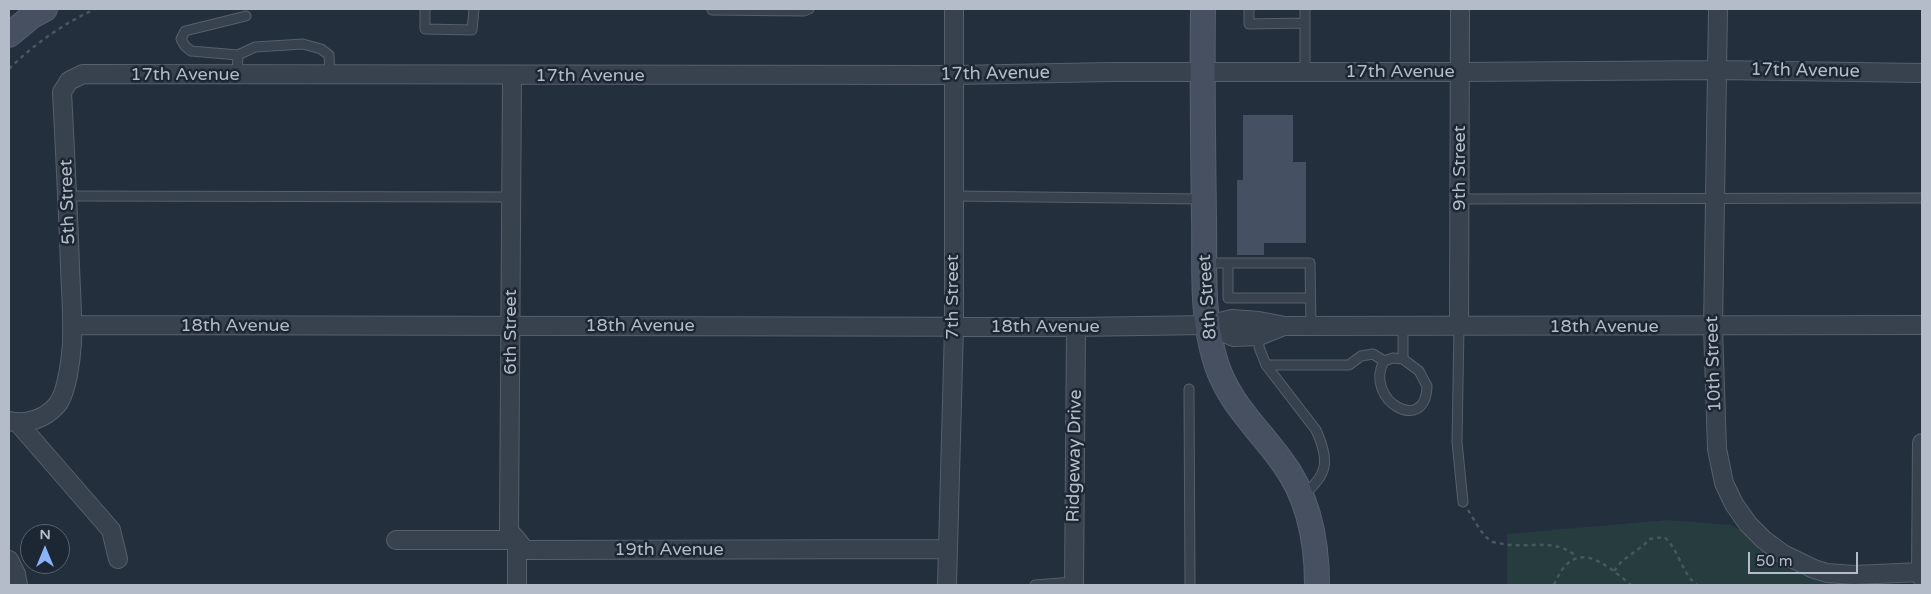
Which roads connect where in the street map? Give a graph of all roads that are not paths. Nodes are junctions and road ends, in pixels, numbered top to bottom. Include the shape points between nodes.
1 (45, 9) edge
2 (425, 9) edge
3 (474, 9) edge
4 (712, 9) edge
5 (809, 9) edge
6 (954, 9) edge
7 (1202, 9) edge
8 (1249, 9) edge
9 (1305, 9) edge
10 (1460, 9) edge
11 (1718, 9) edge
12 (782, 10) edge
13 (246, 16) dead end
14 (1305, 23) junction
15 (9, 35) edge
16 (238, 55) junction
17 (1718, 70) junction
18 (1305, 72) junction
19 (1460, 72) junction
20 (1202, 73) junction
21 (1922, 73) edge
22 (237, 75) junction
23 (330, 75) junction
24 (955, 75) junction
25 (512, 76) junction
26 (68, 80) joint
27 (68, 196) junction
28 (954, 196) junction
29 (512, 197) junction
30 (1715, 197) junction
31 (1922, 198) edge
32 (1204, 199) junction
33 (1460, 199) junction
34 (1205, 263) junction
35 (1228, 264) junction
36 (1310, 298) junction
37 (72, 325) junction
38 (1207, 325) junction
39 (1922, 325) edge
40 (512, 326) junction
41 (954, 326) junction
42 (1285, 326) junction
43 (1311, 326) junction
44 (1404, 326) junction
45 (1076, 327) junction
46 (1459, 327) junction
47 (1712, 327) junction
48 (1259, 336) junction
49 (1403, 359) junction
50 (1384, 361) junction
51 (1266, 365) junction
52 (1189, 389) dead end
53 (13, 422) edge
54 (1922, 443) edge
55 (1302, 496) junction
56 (1463, 502) road end
57 (396, 540) dead end
58 (516, 540) junction
59 (947, 549) junction
60 (118, 559) dead end
61 (9, 560) edge
62 (1922, 575) edge
63 (1074, 584) edge
64 (18, 585) edge
65 (517, 585) edge
66 (947, 585) edge
67 (1035, 585) edge
68 (1190, 585) edge
69 (1317, 585) edge

1 - 15 main road
2 - 3 lane via 425,29 472,30
4 - 12 lane
5 - 12 lane
6 - 24 street, 7th Street
7 - 20 main road, 8th Street
8 - 14 lane via 1249,24
9 - 14 lane
10 - 19 street, 9th Street
11 - 17 street, 10th Street
13 - 16 lane via 185,31 182,39 184,46 191,51
14 - 18 lane
16 - 22 lane
16 - 23 lane via 255,47 303,44 329,54
17 - 19 street, 17th Avenue
17 - 21 street, 17th Avenue
17 - 30 street, 10th Street
18 - 19 street, 17th Avenue
18 - 20 street, 17th Avenue
19 - 33 street, 9th Street
20 - 24 street, 17th Avenue
20 - 32 main road, 8th Street
22 - 23 street, 17th Avenue
22 - 26 street, 17th Avenue via 83,74
23 - 25 street, 17th Avenue
24 - 25 street, 17th Avenue
24 - 28 street, 7th Street
25 - 29 street, 6th Street
26 - 27 street, 5th Street via 62,92
27 - 29 lane
27 - 37 street, 5th Street
28 - 32 lane
28 - 41 street, 7th Street
29 - 40 street, 6th Street
30 - 31 lane
30 - 33 lane
30 - 47 street, 10th Street
32 - 34 main road, 8th Street
33 - 46 street, 9th Street
34 - 35 lane
34 - 38 main road, 8th Street
35 - 36 lane via 1228,298
35 - 36 lane via 1310,263
36 - 43 lane
37 - 40 street, 18th Avenue
37 - 53 street, 5th Street via 70,362 58,404 36,420
38 - 42 street, 18th Avenue via 1232,319
38 - 45 street, 18th Avenue
38 - 48 street, 18th Avenue via 1234,337
38 - 55 main road, 8th Street via 1217,368 1227,391 1282,461
39 - 47 street, 18th Avenue
40 - 41 street, 18th Avenue
40 - 58 street, 6th Street via 509,531
41 - 45 street, 18th Avenue
41 - 59 street, 7th Street
42 - 43 street, 18th Avenue
42 - 48 street, 18th Avenue
43 - 44 street, 18th Avenue
44 - 46 street, 18th Avenue
44 - 49 lane
45 - 63 street, Ridgeway Drive
46 - 47 street, 18th Avenue
46 - 56 lane via 1458,442
47 - 62 street, 10th Street via 1718,456 1724,483 1748,524 1783,554 1827,573
48 - 51 lane via 1259,347
49 - 50 lane
49 - 50 lane via 1419,371 1427,386 1423,404 1413,411 1396,407 1384,394 1380,373
50 - 51 lane via 1372,354 1361,356 1349,365
51 - 55 lane via 1321,441 1325,469 1315,486
52 - 68 lane
53 - 60 street via 111,530
54 - 62 street
55 - 69 main road, 8th Street via 1314,540
57 - 58 street, 19th Avenue
58 - 59 street, 19th Avenue via 525,550
58 - 65 street, 6th Street
59 - 66 street, 7th Street
61 - 64 street
63 - 67 lane

